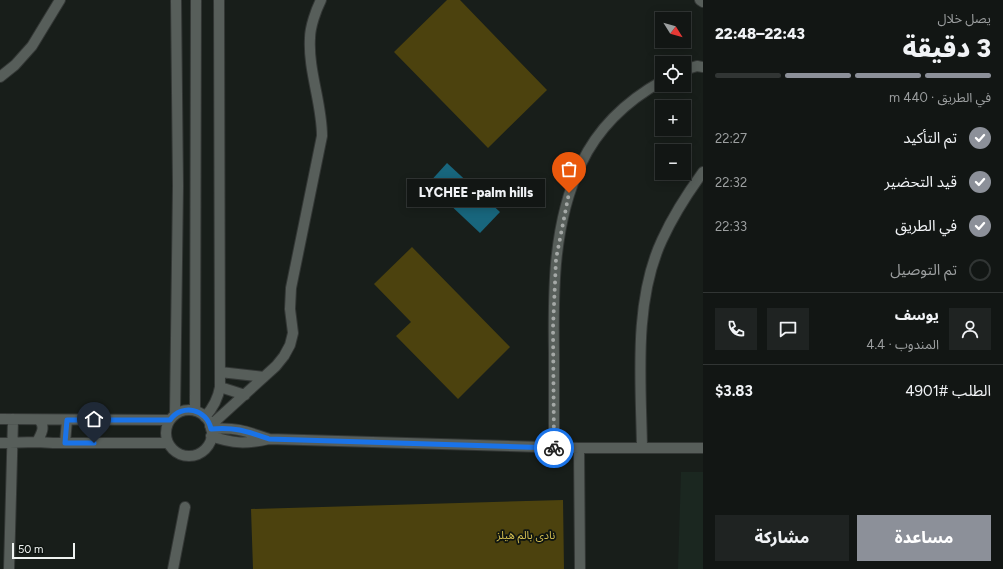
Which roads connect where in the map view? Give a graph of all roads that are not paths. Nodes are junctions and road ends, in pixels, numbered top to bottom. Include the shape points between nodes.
1 (60, 0) edge
2 (176, 0) edge
3 (196, 0) edge
4 (220, 0) edge
5 (321, 0) edge
6 (700, 0) edge
7 (703, 2) edge
8 (703, 67) edge
9 (691, 68) edge
10 (0, 78) edge
11 (655, 85) edge
12 (703, 172) edge
13 (220, 372) junction
14 (264, 377) junction
15 (220, 387) junction
16 (245, 395) junction
17 (195, 411) junction
18 (172, 417) junction
19 (0, 419) edge
20 (13, 420) junction
21 (39, 420) junction
22 (67, 420) junction
23 (209, 427) junction
24 (38, 442) junction
25 (12, 443) junction
26 (65, 443) junction
27 (168, 443) junction
28 (0, 444) edge
29 (554, 448) junction
30 (579, 448) junction
31 (642, 448) junction
32 (703, 448) edge
33 (185, 507) dead end
34 (9, 569) edge
35 (174, 569) edge
36 (580, 569) edge

1 - 10 street via 32,46
2 - 18 street via 178,186
3 - 17 street
4 - 13 street
5 - 14 street via 310,38 312,66 322,119 322,136 291,288 293,333 284,356
6 - 7 street
8 - 9 street
11 - 29 street via 618,112 598,136 581,163 569,193 556,259 554,288
12 - 31 street via 680,205 664,235 649,277 642,315 640,355
13 - 14 street
13 - 15 street
14 - 16 street
15 - 16 street
15 - 23 street via 211,410
16 - 23 street
17 - 18 street via 181,411
17 - 23 street
18 - 22 street
18 - 27 street via 166,432
19 - 20 street
20 - 21 street
20 - 25 street
21 - 22 street
21 - 24 street via 43,431
22 - 26 street
23 - 27 street via 206,447 195,454 179,453
23 - 29 street via 234,442 249,443 269,439
24 - 25 street
24 - 26 street
25 - 28 street
25 - 34 street
26 - 27 street
29 - 30 street
30 - 31 street
30 - 36 street
31 - 32 street
33 - 35 street

